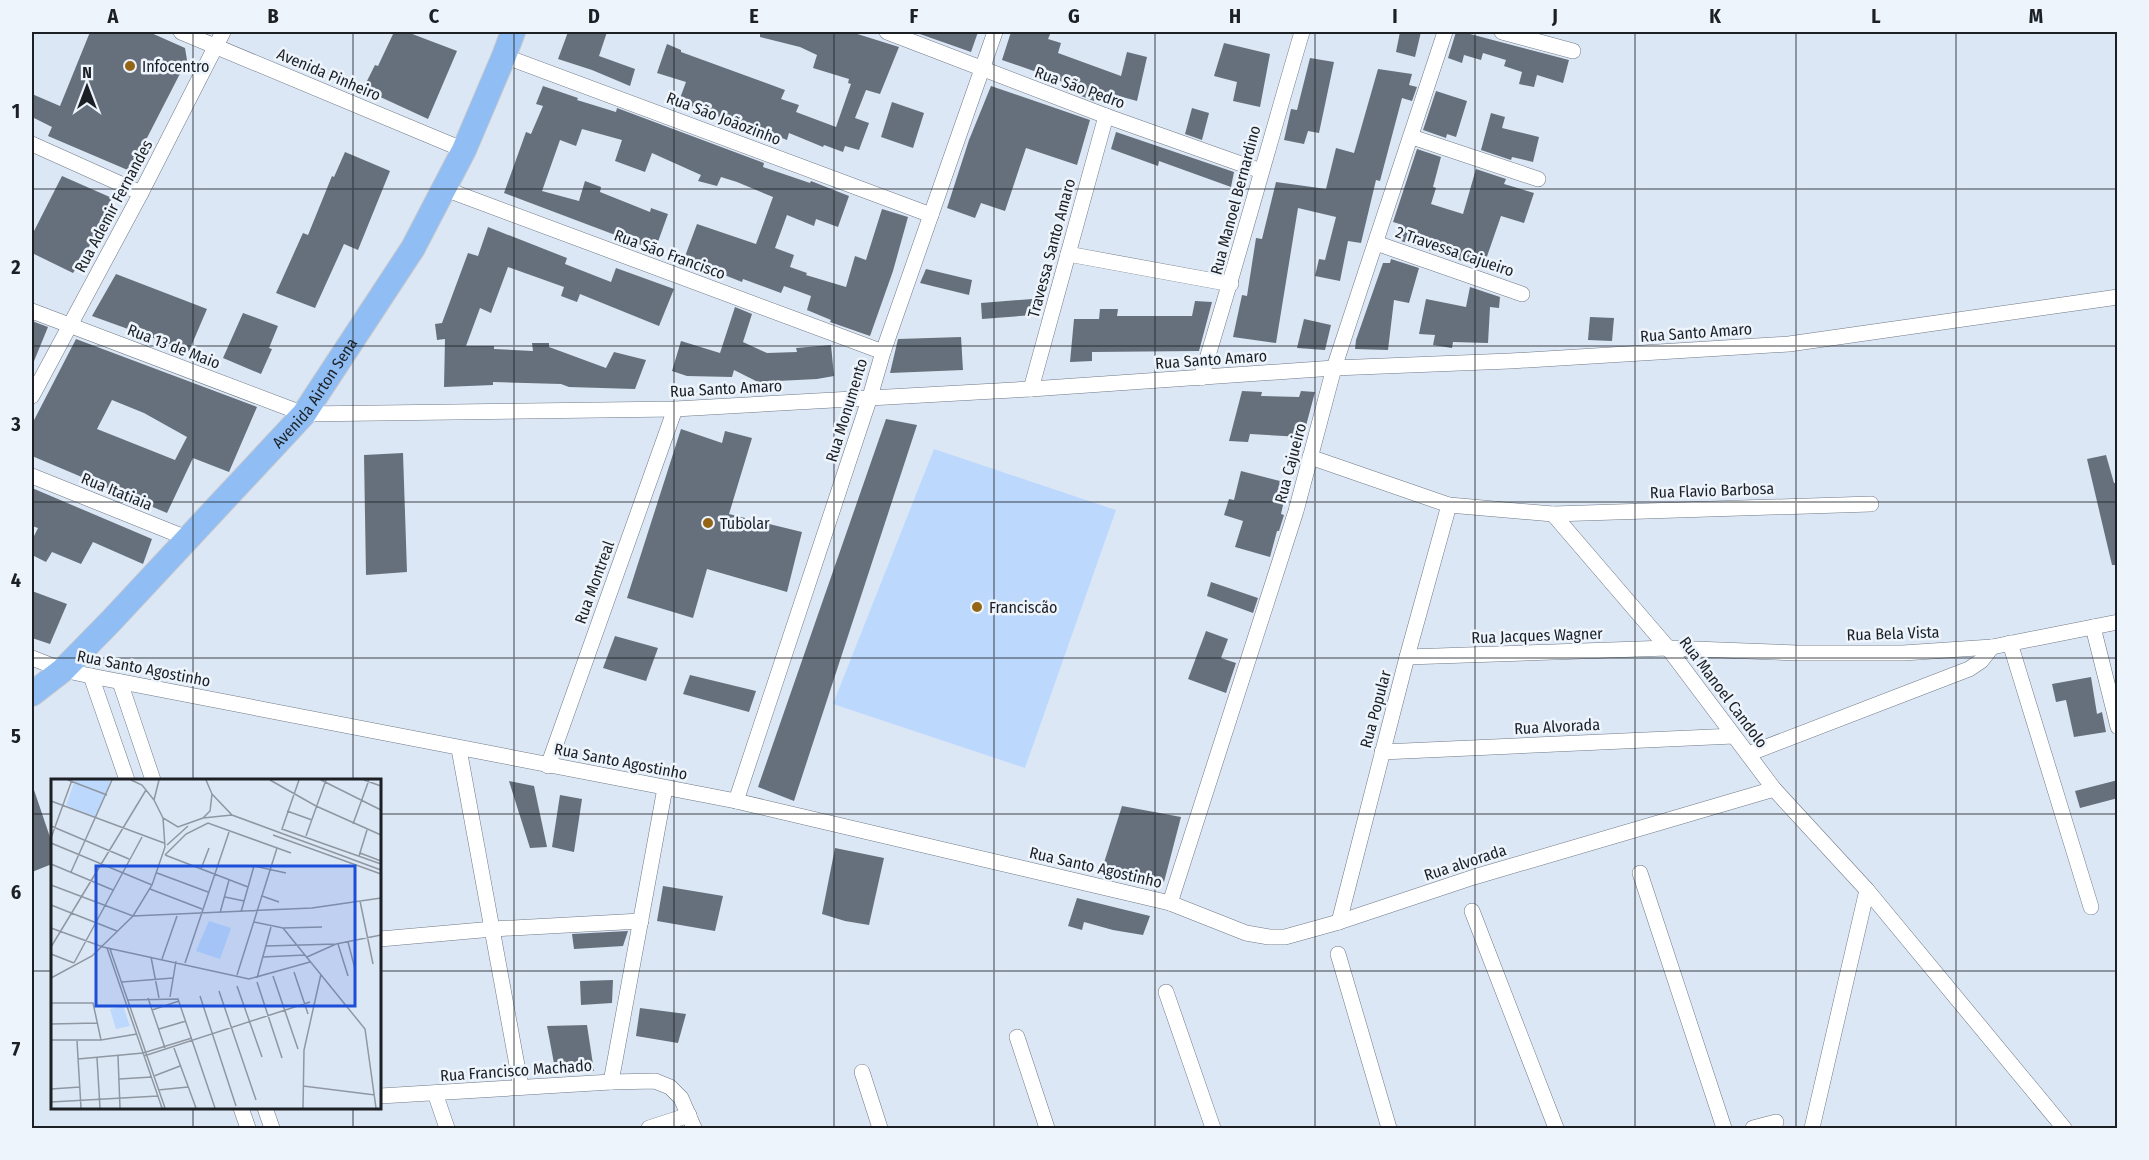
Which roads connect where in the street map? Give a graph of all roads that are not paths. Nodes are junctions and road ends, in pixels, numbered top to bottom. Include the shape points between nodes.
1 (181, 32) edge
2 (223, 32) edge
3 (513, 32) edge
4 (887, 32) edge
5 (994, 32) edge
6 (1302, 32) edge
7 (1445, 32) edge
8 (1502, 32) edge
9 (215, 46) junction
10 (1573, 51) dead end
11 (504, 56) junction
12 (982, 69) junction
13 (1106, 116) junction
14 (1412, 137) junction
15 (32, 144) edge
16 (464, 150) junction
17 (1261, 171) junction
18 (1538, 179) dead end
19 (445, 189) junction
20 (141, 193) junction
21 (931, 215) junction
22 (1376, 243) junction
23 (1068, 254) junction
24 (1231, 284) junction
25 (1522, 294) dead end
26 (2118, 297) edge
27 (32, 311) edge
28 (70, 326) junction
29 (883, 352) junction
30 (1334, 368) junction
31 (1201, 378) junction
32 (1031, 389) junction
33 (32, 396) edge
34 (870, 397) junction
35 (675, 409) junction
36 (304, 414) junction
37 (1310, 457) junction
38 (32, 476) edge
39 (1871, 504) dead end
40 (1449, 505) junction
41 (1553, 514) junction
42 (189, 539) junction
43 (2118, 622) edge
44 (2093, 627) junction
45 (2010, 643) junction
46 (1992, 646) junction
47 (1668, 648) junction
48 (1407, 657) junction
49 (32, 658) edge
50 (63, 670) junction
51 (91, 676) junction
52 (120, 682) junction
53 (32, 694) edge
54 (2118, 727) edge
55 (1734, 736) junction
56 (459, 749) junction
57 (1382, 752) junction
58 (1748, 754) junction
59 (548, 766) junction
60 (127, 779) edge
61 (153, 779) edge
62 (665, 788) junction
63 (1774, 789) junction
64 (736, 801) junction
65 (1640, 873) dead end
66 (1867, 890) junction
67 (1170, 903) junction
68 (2091, 907) dead end
69 (1472, 911) dead end
70 (641, 921) junction
71 (1339, 922) junction
72 (493, 929) junction
73 (381, 939) edge
74 (1338, 954) dead end
75 (1166, 992) dead end
76 (1017, 1036) dead end
77 (862, 1072) dead end
78 (611, 1082) junction
79 (521, 1087) junction
80 (435, 1093) junction
81 (381, 1096) edge
82 (242, 1109) edge
83 (266, 1109) edge
84 (692, 1122) edge
85 (1776, 1122) dead end
86 (248, 1128) edge
87 (272, 1128) edge
88 (447, 1128) edge
89 (649, 1128) edge
90 (880, 1128) edge
91 (1047, 1128) edge
92 (1213, 1128) edge
93 (1389, 1128) edge
94 (1556, 1128) edge
95 (1724, 1128) edge
96 (1753, 1128) edge
97 (1812, 1128) edge
98 (2064, 1128) edge

1 - 9 street, Avenida Pinheiro
2 - 9 street, Rua Ademir Fernandes
3 - 11 main road, Avenida Airton Sena
4 - 12 street, Rua São Pedro
5 - 12 street, Rua Monumento
6 - 17 street, Rua Manoel Bernardino
7 - 14 street, Rua Cajueiro
8 - 10 street
9 - 16 street, Avenida Pinheiro
9 - 20 street, Rua Ademir Fernandes
11 - 16 main road, Avenida Airton Sena
11 - 21 street, Rua São Joãozinho
12 - 13 street, Rua São Pedro
12 - 21 street, Rua Monumento
13 - 17 street, Rua São Pedro
13 - 23 street, Travessa Santo Amaro
14 - 18 street
14 - 22 street, Rua Cajueiro
15 - 20 street
16 - 19 main road, Avenida Airton Sena
17 - 24 street, Rua Manoel Bernardino
19 - 29 street, Rua São Francisco
19 - 36 main road, Avenida Airton Sena via 413,248
20 - 28 street, Rua Ademir Fernandes
21 - 29 street, Rua Monumento
22 - 25 street, 2 Travessa Cajueiro
22 - 30 street, Rua Cajueiro
23 - 24 street
23 - 32 street, Travessa Santo Amaro
24 - 31 street, Rua Manoel Bernardino
26 - 30 street, Rua Santo Amaro via 1789,344
27 - 28 street, Rua 13 de Maio
28 - 33 street, Rua Ademir Fernandes
28 - 36 street, Rua 13 de Maio
29 - 34 street, Rua Monumento
30 - 31 street, Rua Santo Amaro
30 - 37 street, Rua Cajueiro
31 - 32 street, Rua Santo Amaro
32 - 34 street, Rua Santo Amaro
34 - 35 street, Rua Santo Amaro
34 - 64 street, Rua Monumento
35 - 36 street, Rua Santo Amaro
35 - 59 street, Rua Montreal
36 - 42 main road, Avenida Airton Sena
37 - 40 street, Rua Flavio Barbosa
37 - 67 street, Rua Cajueiro
38 - 42 street, Rua Itatiaia
39 - 41 street, Rua Flavio Barbosa
40 - 41 street, Rua Flavio Barbosa
40 - 48 street, Rua Popular
41 - 47 street, Rua Manoel Candolo
42 - 50 main road, Avenida Airton Sena
43 - 44 street, Rua Bela Vista
44 - 45 street, Rua Bela Vista
44 - 54 street
45 - 46 street, Rua Bela Vista
45 - 68 street
46 - 47 street, Rua Bela Vista via 1903,653 1798,654
46 - 58 street via 1969,669
47 - 48 street, Rua Jacques Wagner
47 - 55 street, Rua Manoel Candolo
48 - 57 street, Rua Popular
49 - 50 street, Rua Santo Agostinho
50 - 51 street, Rua Santo Agostinho
50 - 53 main road, Avenida Airton Sena
51 - 52 street, Rua Santo Agostinho
51 - 60 street
52 - 56 street, Rua Santo Agostinho
52 - 61 street
55 - 57 street, Rua Alvorada
55 - 58 street, Rua Manoel Candolo
56 - 59 street, Rua Santo Agostinho
56 - 72 street
57 - 71 street, Rua Popular
58 - 63 street, Rua Manoel Candolo
59 - 62 street, Rua Santo Agostinho
62 - 64 street, Rua Santo Agostinho
62 - 70 street
63 - 66 street, Rua Manoel Candolo
63 - 71 street, Rua alvorada via 1474,877
64 - 67 street, Rua Santo Agostinho
65 - 95 street
66 - 97 street
66 - 98 street, Rua Manoel Candolo
67 - 71 street, Rua alvorada via 1246,933 1269,937 1284,937
69 - 94 street
70 - 72 street
70 - 78 street
72 - 73 street
72 - 79 street
74 - 93 street
75 - 92 street
76 - 91 street
77 - 90 street
78 - 79 street, Rua Francisco Machado
78 - 84 street, Rua Francisco Machado via 655,1081 670,1087 681,1098
79 - 80 street, Rua Francisco Machado
80 - 81 street, Rua Francisco Machado
80 - 88 street
82 - 86 street
83 - 87 street
84 - 89 street
85 - 96 street

